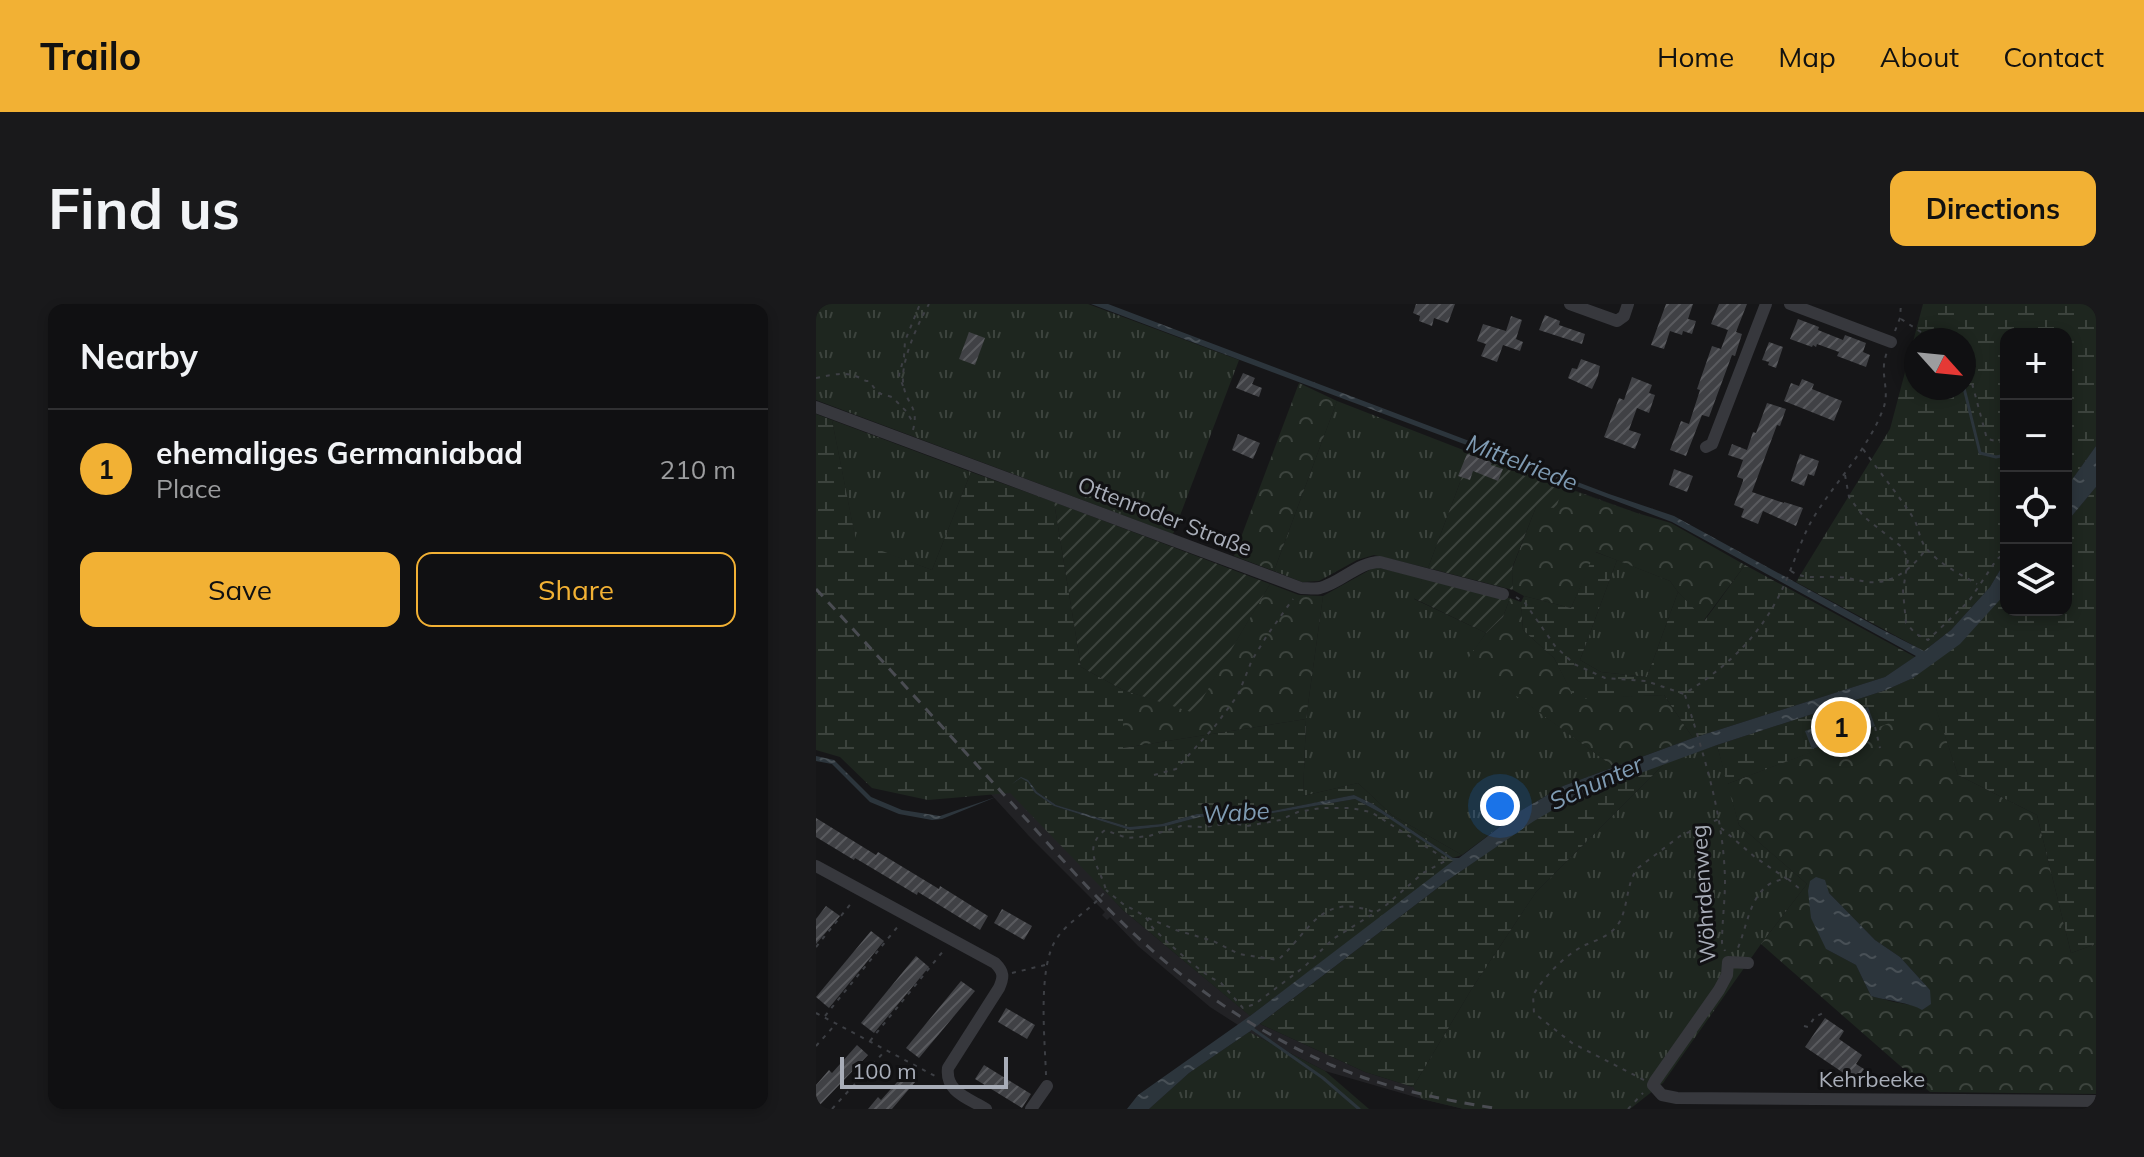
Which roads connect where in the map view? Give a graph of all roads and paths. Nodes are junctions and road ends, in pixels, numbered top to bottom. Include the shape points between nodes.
1 (920, 304) edge
2 (929, 304) edge
3 (1570, 304) edge
4 (1628, 304) edge
5 (1766, 304) edge
6 (1790, 304) edge
7 (1901, 304) edge
8 (1900, 318) junction
9 (1915, 328) edge
10 (1891, 342) junction
11 (816, 378) edge
12 (904, 388) junction
13 (1976, 398) edge
14 (816, 407) edge
15 (914, 425) junction
16 (909, 441) junction
17 (2000, 442) edge
18 (1706, 447) dead end
19 (1862, 448) junction
20 (1845, 474) junction
21 (1927, 548) junction
22 (2000, 557) edge
23 (1790, 572) junction
24 (1906, 573) junction
25 (1978, 585) junction
26 (1301, 588) junction
27 (1503, 594) joint
28 (1684, 694) junction
29 (1875, 727) dead end
30 (1880, 748) dead end
31 (1154, 775) dead end
32 (1719, 819) junction
33 (1720, 827) junction
34 (816, 866) edge
35 (1787, 879) junction
36 (1800, 889) dead end
37 (1106, 890) junction
38 (861, 891) junction
39 (1375, 912) junction
40 (907, 915) junction
41 (1145, 916) junction
42 (952, 940) junction
43 (816, 947) edge
44 (1728, 962) junction
45 (1748, 963) dead end
46 (1046, 965) junction
47 (1003, 975) junction
48 (816, 1013) edge
49 (1823, 1013) dead end
50 (824, 1017) junction
51 (836, 1024) junction
52 (1807, 1028) dead end
53 (869, 1042) junction
54 (816, 1046) edge
55 (885, 1051) junction
56 (947, 1077) junction
57 (1653, 1085) junction
58 (1047, 1086) joint
59 (2096, 1101) edge
60 (832, 1109) edge
61 (986, 1109) edge
62 (1031, 1109) edge
63 (1628, 1109) edge

1 - 12 path via 905,341 899,375
2 - 12 path via 909,351
3 - 4 street via 1617,321
5 - 18 street via 1712,444
6 - 10 street
7 - 8 path
8 - 9 path
8 - 10 path
10 - 19 path via 1882,365 1886,400
11 - 15 path via 854,374 869,381 878,393 892,397
12 - 15 path via 913,404
13 - 17 path via 1987,439
14 - 16 street, Ottenroder Straße
15 - 16 path
16 - 26 street, Ottenroder Straße
19 - 20 path
19 - 21 path via 1903,503
20 - 23 path via 1803,535
20 - 24 path via 1849,497 1863,516 1903,548
21 - 24 path
21 - 25 path
22 - 25 path
23 - 24 path via 1866,582
23 - 28 path via 1747,644
24 - 25 path via 1906,623 1928,640 1969,601
26 - 27 street via 1321,588 1374,561
26 - 31 path via 1215,726 1176,769
27 - 28 path via 1525,603 1574,664 1605,678 1646,681
28 - 32 path, Wöhrdenweg via 1707,761
29 - 30 path
32 - 33 path, Wöhrdenweg
32 - 57 path via 1680,836 1638,868 1617,927 1561,962 1533,995 1534,1013 1572,1043
33 - 35 path
33 - 44 path, Wöhrdenweg via 1725,882 1722,943
34 - 38 street
35 - 36 path
35 - 44 path via 1778,879 1759,894 1739,948
37 - 39 path via 1093,858 1093,845 1105,830 1127,838 1181,826 1247,826 1298,812 1350,808 1371,812 1447,860
37 - 41 path
37 - 46 path via 1057,938
38 - 40 street
38 - 43 path
39 - 41 path via 1357,905 1328,909 1278,960 1239,954
39 - 41 path via 1333,939 1266,997 1243,1008
40 - 42 street
40 - 50 path
42 - 47 street via 995,963
42 - 53 path
44 - 45 street
44 - 57 street, Wöhrdenweg via 1719,990
46 - 47 path
46 - 58 path
47 - 56 street
48 - 50 path
49 - 52 path
50 - 51 path
51 - 53 path
51 - 54 path
53 - 55 path
55 - 56 path via 933,1076
55 - 60 path
56 - 61 street via 954,1089
57 - 59 street, Kehrbeeke via 1662,1095 1677,1098
57 - 63 path
58 - 62 street

